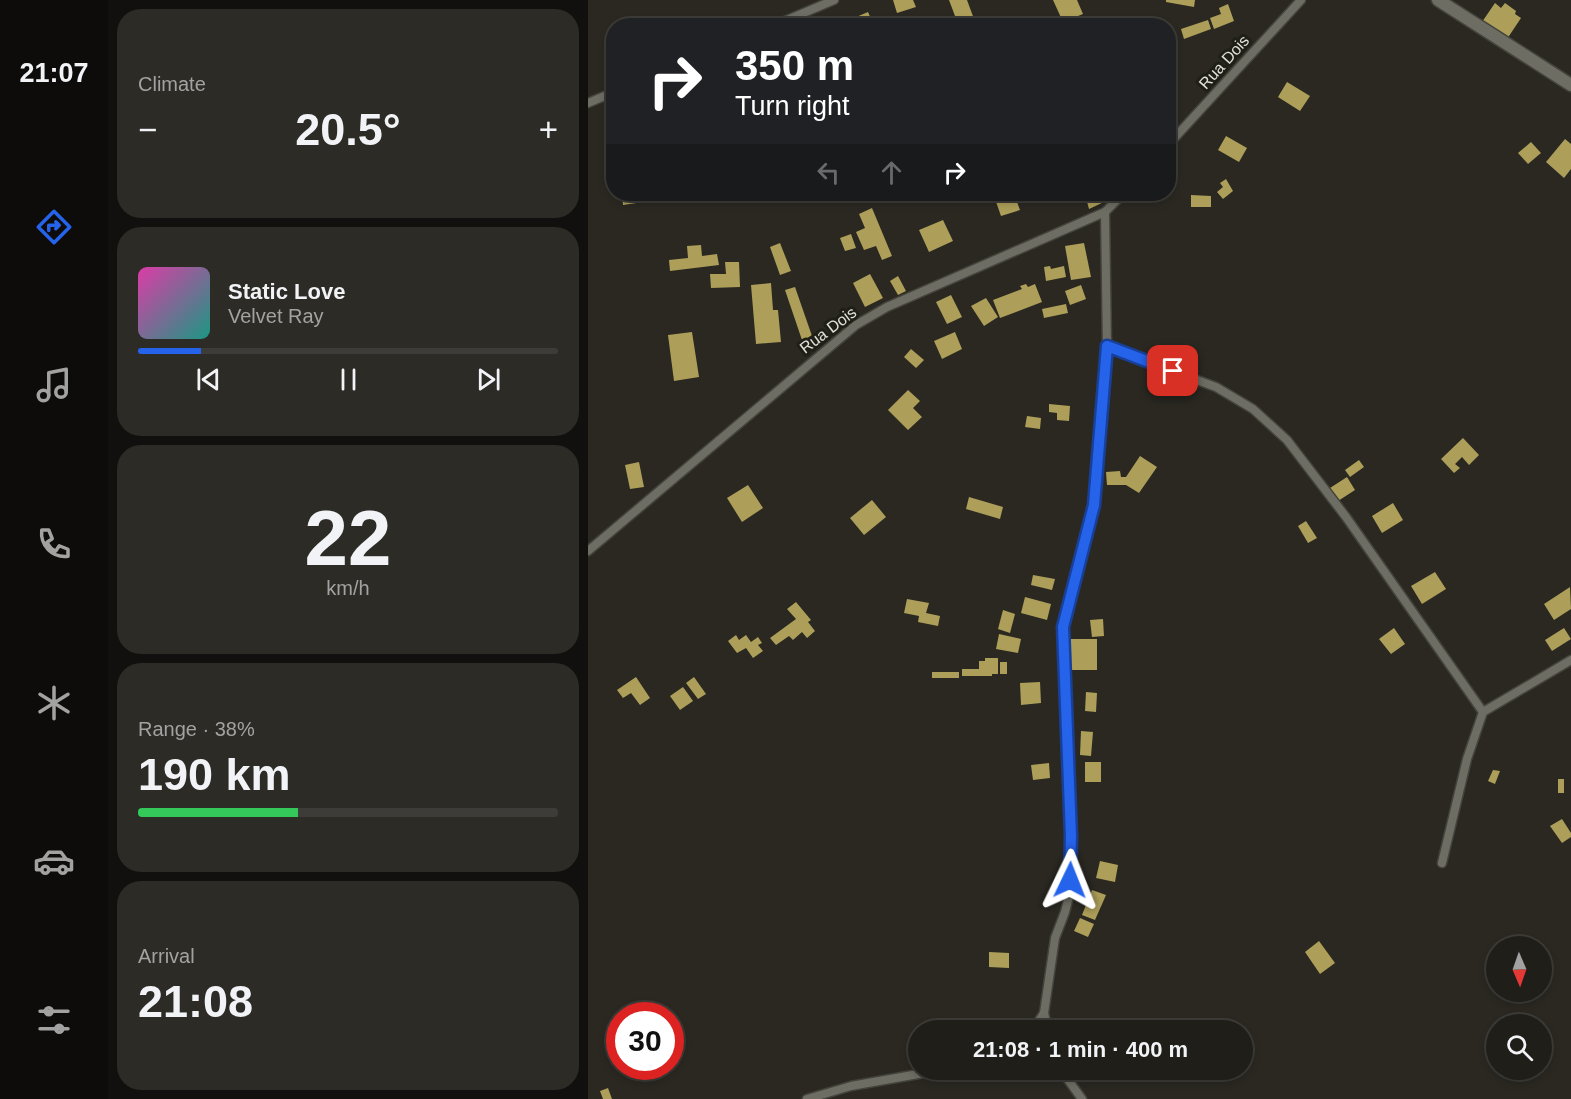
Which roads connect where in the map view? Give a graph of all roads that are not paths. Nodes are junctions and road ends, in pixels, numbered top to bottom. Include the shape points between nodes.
1 (834, 0) edge
2 (1301, 0) edge
3 (1438, 0) edge
4 (792, 18) edge
5 (1571, 85) edge
6 (606, 96) edge
7 (588, 103) edge
8 (1176, 136) edge
9 (1116, 201) edge
10 (1105, 212) junction
11 (1107, 346) junction
12 (588, 551) edge
13 (1571, 660) edge
14 (1483, 711) junction
15 (1442, 863) dead end
16 (1044, 1013) junction
17 (1039, 1020) edge
18 (1046, 1020) edge
19 (908, 1076) edge
20 (1068, 1080) edge
21 (807, 1099) edge
22 (1082, 1099) edge

1 - 4 street
2 - 8 street, Rua Dois
3 - 5 street
6 - 7 street
9 - 10 street, Rua Dois
10 - 11 street
10 - 12 street, Rua Dois via 887,307 856,325
11 - 14 street via 1216,387 1253,409 1287,440
11 - 16 street via 1094,505 1063,627 1071,868 1065,912 1049,967
13 - 14 street
14 - 15 street
16 - 17 street
16 - 18 street
19 - 21 street
20 - 22 street

